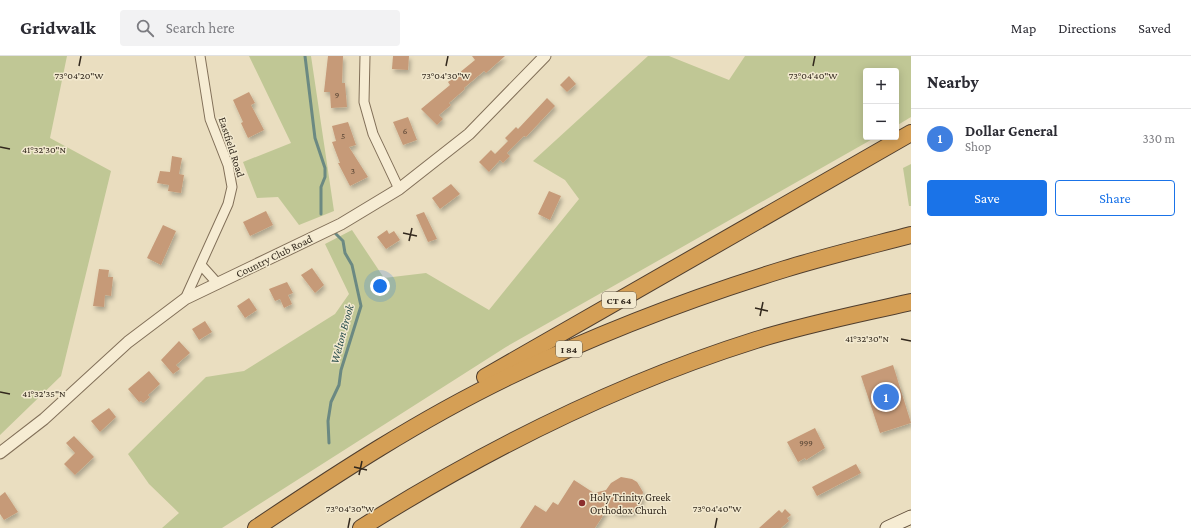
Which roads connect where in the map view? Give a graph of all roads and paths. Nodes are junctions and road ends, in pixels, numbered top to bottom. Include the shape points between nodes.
1 (200, 56) edge
2 (365, 56) edge
3 (545, 56) edge
4 (911, 133) edge
5 (399, 189) junction
6 (911, 235) edge
7 (201, 265) junction
8 (218, 284) junction
9 (186, 299) junction
10 (911, 301) edge
11 (0, 453) edge
12 (333, 476) junction
13 (911, 517) edge
14 (256, 528) edge
15 (361, 528) edge
16 (887, 528) edge

1 - 7 street, Eastfield Road via 210,119 228,165 232,187 228,204
2 - 5 street via 364,102 373,134
3 - 5 street, Country Club Road via 469,134
4 - 12 highway, CT 64 via 452,396
5 - 8 street, Country Club Road via 341,224
6 - 12 highway, I 84 via 787,268 600,336 463,400
7 - 8 street
7 - 9 street, Eastfield Road
8 - 9 street, Country Club Road
9 - 11 street, Country Club Road via 128,342 44,419
10 - 15 highway via 802,326 755,340 620,390 490,452
12 - 14 highway, I 84
13 - 16 main road

